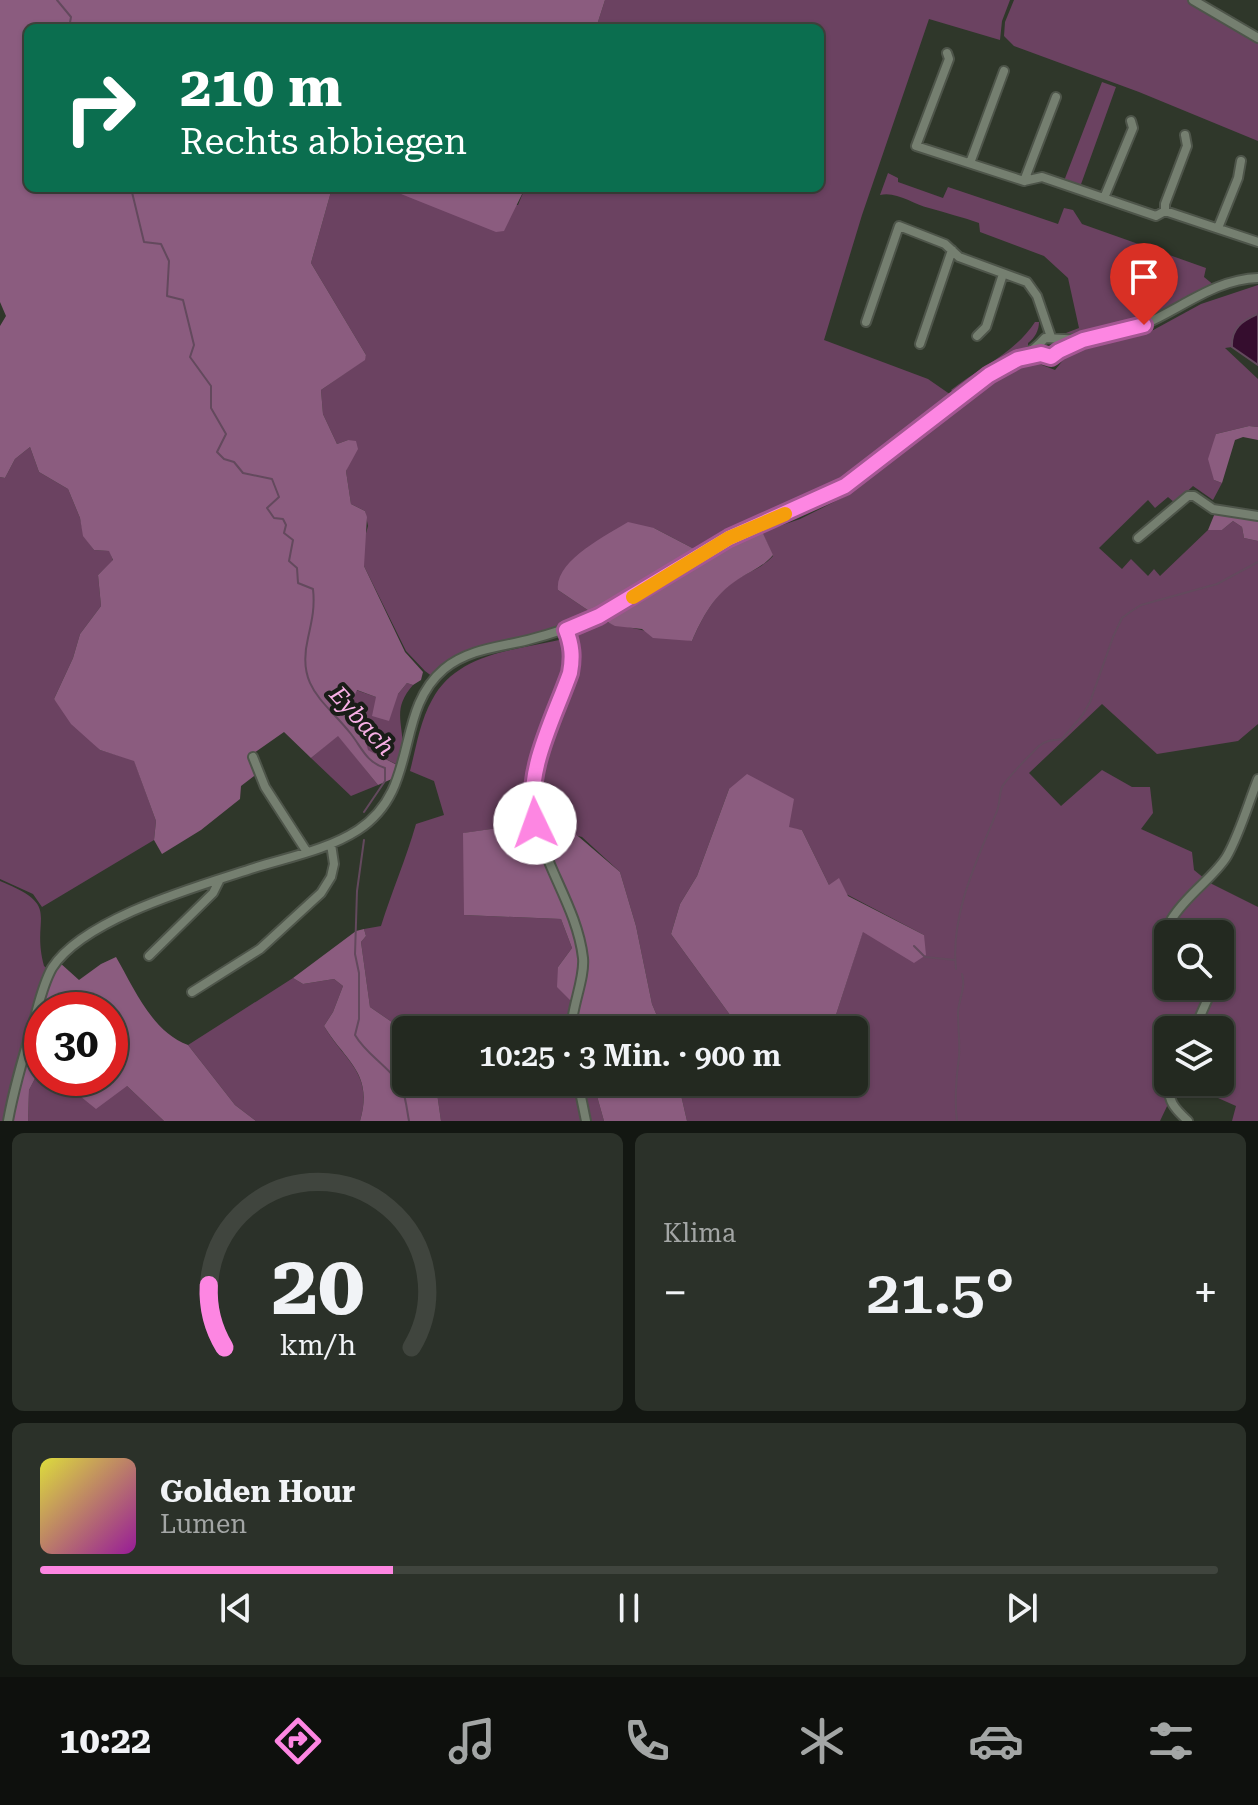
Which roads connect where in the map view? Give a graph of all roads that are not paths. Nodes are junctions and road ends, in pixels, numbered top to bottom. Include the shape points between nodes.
1 (1193, 0) edge
2 (1258, 38) edge
3 (947, 53) dead end
4 (1004, 71) dead end
5 (1056, 97) dead end
6 (1131, 121) dead end
7 (1185, 135) dead end
8 (1241, 161) dead end
9 (970, 163) junction
10 (1024, 181) junction
11 (1104, 198) junction
12 (1165, 211) junction
13 (1218, 228) junction
14 (1258, 242) edge
15 (952, 250) junction
16 (1003, 274) junction
17 (1258, 278) edge
18 (866, 322) dead end
19 (977, 336) dead end
20 (920, 344) dead end
21 (1048, 345) junction
22 (1258, 516) edge
23 (1138, 538) dead end
24 (566, 630) junction
25 (253, 757) dead end
26 (1258, 779) edge
27 (331, 844) junction
28 (307, 852) junction
29 (219, 881) junction
30 (1171, 920) edge
31 (149, 956) dead end
32 (192, 992) dead end
33 (572, 1016) edge
34 (581, 1096) edge
35 (1169, 1096) edge
36 (8, 1121) edge
37 (586, 1121) edge
38 (1188, 1121) edge

1 - 2 street
3 - 9 street via 916,146
4 - 9 street
5 - 10 street
6 - 11 street via 1133,128
7 - 12 street via 1187,146
8 - 13 street
9 - 10 street
10 - 11 street via 1042,177
11 - 12 street via 1156,216
12 - 13 street
13 - 14 street
15 - 16 street
15 - 18 street via 899,226
15 - 20 street
16 - 19 street via 986,327
16 - 21 street via 1033,288
17 - 21 street via 1216,288 1144,325
21 - 24 street via 989,375 845,486 729,538 599,616
22 - 23 street via 1213,509 1188,496
24 - 27 street via 477,651 444,669 421,701 398,781 385,806 358,830
24 - 33 street via 572,648 570,673 533,779 532,810 583,958
25 - 28 street via 265,787
26 - 30 street via 1221,865
27 - 28 street
27 - 32 street via 334,864 321,893 260,949
28 - 29 street
29 - 31 street
29 - 36 street via 99,928 59,960 44,987
34 - 37 street
35 - 38 street

